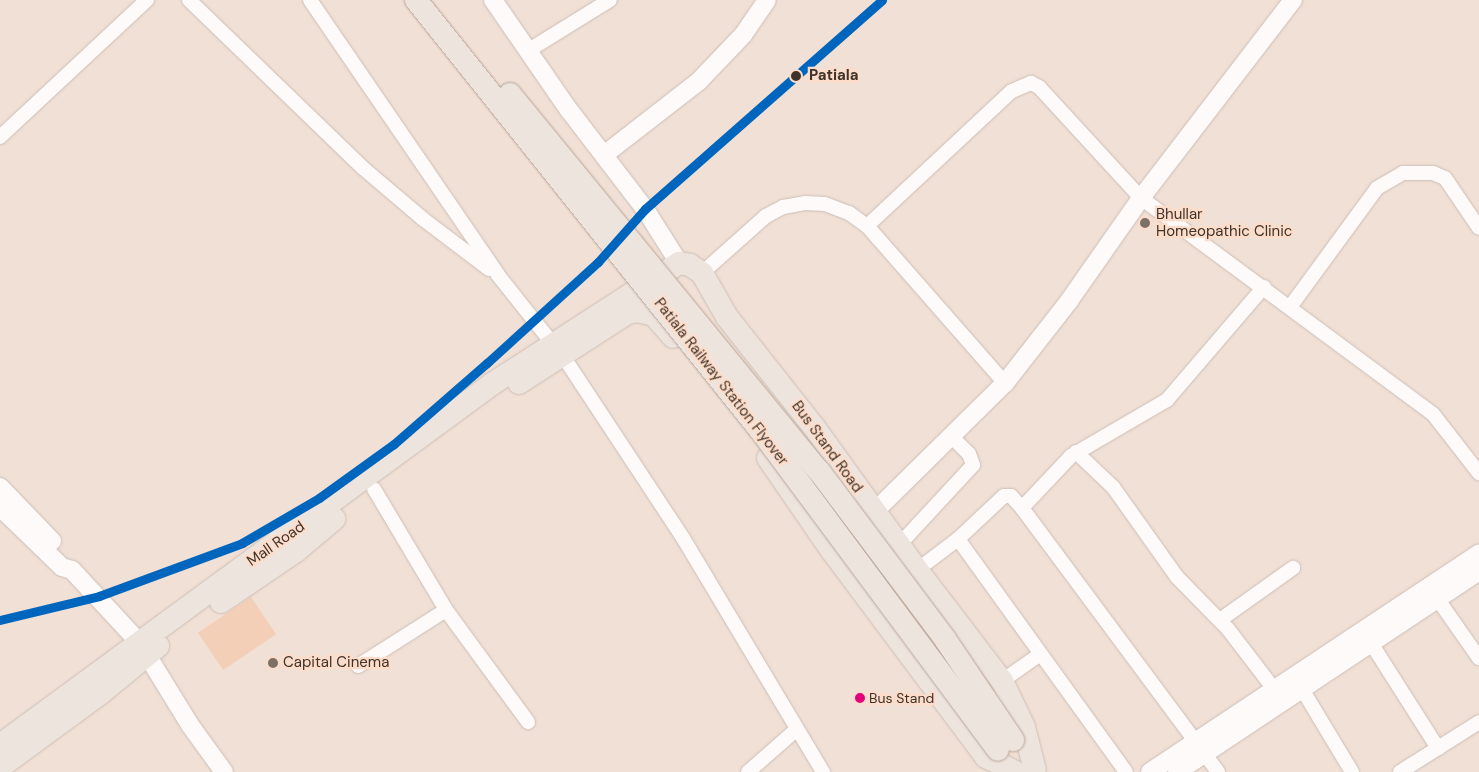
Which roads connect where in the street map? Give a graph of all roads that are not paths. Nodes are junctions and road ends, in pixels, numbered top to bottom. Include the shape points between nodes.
1 (147, 0) edge
2 (189, 0) edge
3 (310, 0) edge
4 (416, 0) edge
5 (434, 0) edge
6 (493, 0) edge
7 (610, 0) edge
8 (767, 0) edge
9 (1293, 0) edge
10 (528, 50) junction
11 (0, 138) edge
12 (604, 155) junction
13 (1141, 198) junction
14 (867, 226) junction
15 (1479, 228) edge
16 (679, 263) junction
17 (702, 273) junction
18 (498, 275) junction
19 (1264, 287) junction
20 (1290, 307) junction
21 (558, 350) junction
22 (1006, 382) junction
23 (951, 436) junction
24 (1076, 452) junction
25 (1479, 473) edge
26 (0, 487) edge
27 (374, 489) junction
28 (0, 507) edge
29 (1022, 508) junction
30 (874, 512) junction
31 (958, 539) junction
32 (899, 545) junction
33 (832, 551) junction
34 (1479, 553) edge
35 (1293, 568) dead end
36 (72, 570) junction
37 (917, 570) junction
38 (1479, 571) edge
39 (1433, 592) junction
40 (446, 610) junction
41 (1220, 620) junction
42 (1370, 643) junction
43 (143, 648) junction
44 (1039, 655) junction
45 (1479, 658) edge
46 (358, 666) dead end
47 (1002, 681) junction
48 (1302, 689) junction
49 (1279, 695) junction
50 (528, 722) dead end
51 (1479, 722) edge
52 (796, 730) junction
53 (0, 745) edge
54 (1006, 745) junction
55 (1201, 747) junction
56 (1438, 748) junction
57 (0, 767) edge
58 (1025, 771) edge
59 (224, 772) edge
60 (748, 772) edge
61 (823, 772) edge
62 (1126, 772) edge
63 (1150, 772) edge
64 (1177, 772) edge
65 (1218, 772) edge
66 (1352, 772) edge
67 (1400, 772) edge

1 - 11 street
2 - 18 street via 364,168 423,219
3 - 18 street
4 - 54 main road, Patiala Railway Station Flyover, bridge via 764,435
5 - 54 main road, Patiala Railway Station Flyover, bridge via 819,471 945,639
6 - 10 street
7 - 10 street
8 - 12 street via 743,35 699,80
9 - 13 street
10 - 12 street
12 - 16 street via 645,209
13 - 14 street via 1039,87 1031,83 1012,91
13 - 19 street
13 - 22 street via 1069,301
14 - 17 street via 849,213 825,204 783,207 766,216
14 - 22 street
15 - 20 street via 1445,178 1433,173 1403,173 1377,188
16 - 17 main road via 690,265
16 - 21 main road
17 - 30 main road, Bus Stand Road via 727,317 814,427
18 - 21 street
19 - 20 street
19 - 24 street via 1167,400
20 - 25 street via 1433,414
21 - 27 main road, Mall Road via 538,371
21 - 33 main road via 627,313 637,311 654,315 771,462
21 - 43 main road, Mall Road
21 - 52 street via 683,538
22 - 23 street
23 - 30 street
23 - 32 street via 969,454 973,465
24 - 29 street
24 - 41 street via 1113,487 1177,577
26 - 36 street via 70,560
27 - 40 street
27 - 43 main road, Mall Road via 296,551
28 - 36 street via 62,567
29 - 31 street via 1006,494
29 - 55 street
30 - 32 main road, Bus Stand Road
30 - 33 street
31 - 37 street
31 - 44 street
32 - 37 main road, Bus Stand Road
33 - 58 main road via 986,757
34 - 39 street
35 - 41 street
36 - 43 street
37 - 47 main road, Bus Stand Road
38 - 39 street
39 - 42 street
39 - 45 street
39 - 49 street
40 - 46 street
40 - 50 street
41 - 49 street
42 - 48 street
42 - 56 street
43 - 53 main road, Mall Road
43 - 57 main road, Mall Road via 101,693
43 - 59 street via 190,725
44 - 47 street
44 - 62 street
47 - 58 main road, Bus Stand Road via 1024,727
48 - 49 street
48 - 66 street
49 - 55 street
51 - 56 street
52 - 60 street
52 - 61 street
54 - 58 main road, Patiala Railway Station Flyover
55 - 63 street
55 - 64 street
55 - 65 street
56 - 67 street

